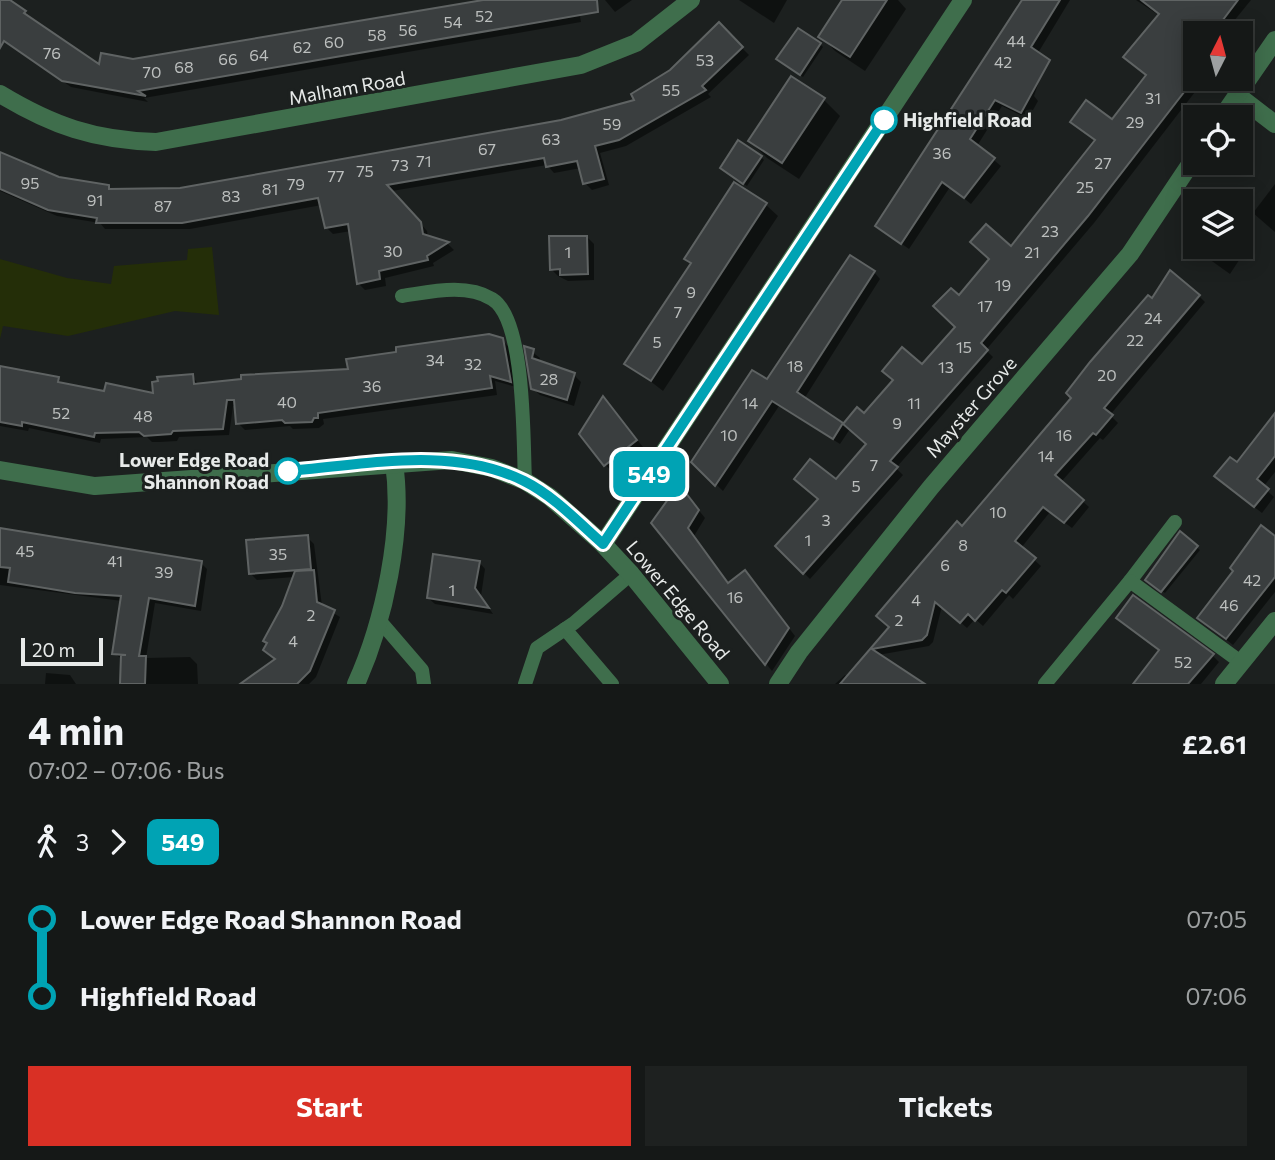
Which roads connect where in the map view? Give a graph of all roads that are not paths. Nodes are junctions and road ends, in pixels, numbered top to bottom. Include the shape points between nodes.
1 (691, 0) edge
2 (963, 0) edge
3 (1275, 40) edge
4 (0, 94) edge
5 (1237, 96) junction
6 (1231, 105) edge
7 (1275, 124) edge
8 (1183, 175) edge
9 (402, 296) dead end
10 (394, 463) junction
11 (0, 470) edge
12 (525, 481) junction
13 (1175, 523) dead end
14 (603, 544) junction
15 (631, 574) junction
16 (1130, 582) junction
17 (379, 620) junction
18 (1275, 621) edge
19 (565, 629) junction
20 (1242, 663) junction
21 (356, 684) edge
22 (424, 684) edge
23 (525, 684) edge
24 (612, 684) edge
25 (720, 684) edge
26 (778, 684) edge
27 (1045, 684) edge
28 (1224, 684) edge

1 - 4 street, Malham Road via 636,43 581,65 156,142 119,141 83,133 41,119
2 - 14 street
3 - 5 street
5 - 6 street
5 - 7 street
8 - 26 street, Mayster Grove via 1130,254 931,487
9 - 12 lane via 458,290 493,299 502,309 517,356
10 - 11 street, Lower Edge Road via 95,486
10 - 12 street, Lower Edge Road via 452,460
10 - 17 street via 397,482 391,556
12 - 14 street, Lower Edge Road
13 - 16 lane
14 - 15 street, Lower Edge Road
15 - 19 lane
15 - 25 street, Lower Edge Road
16 - 20 lane
16 - 27 lane
17 - 21 street
17 - 22 lane via 422,670
18 - 20 street
19 - 23 lane via 537,648
19 - 24 lane
20 - 28 street

